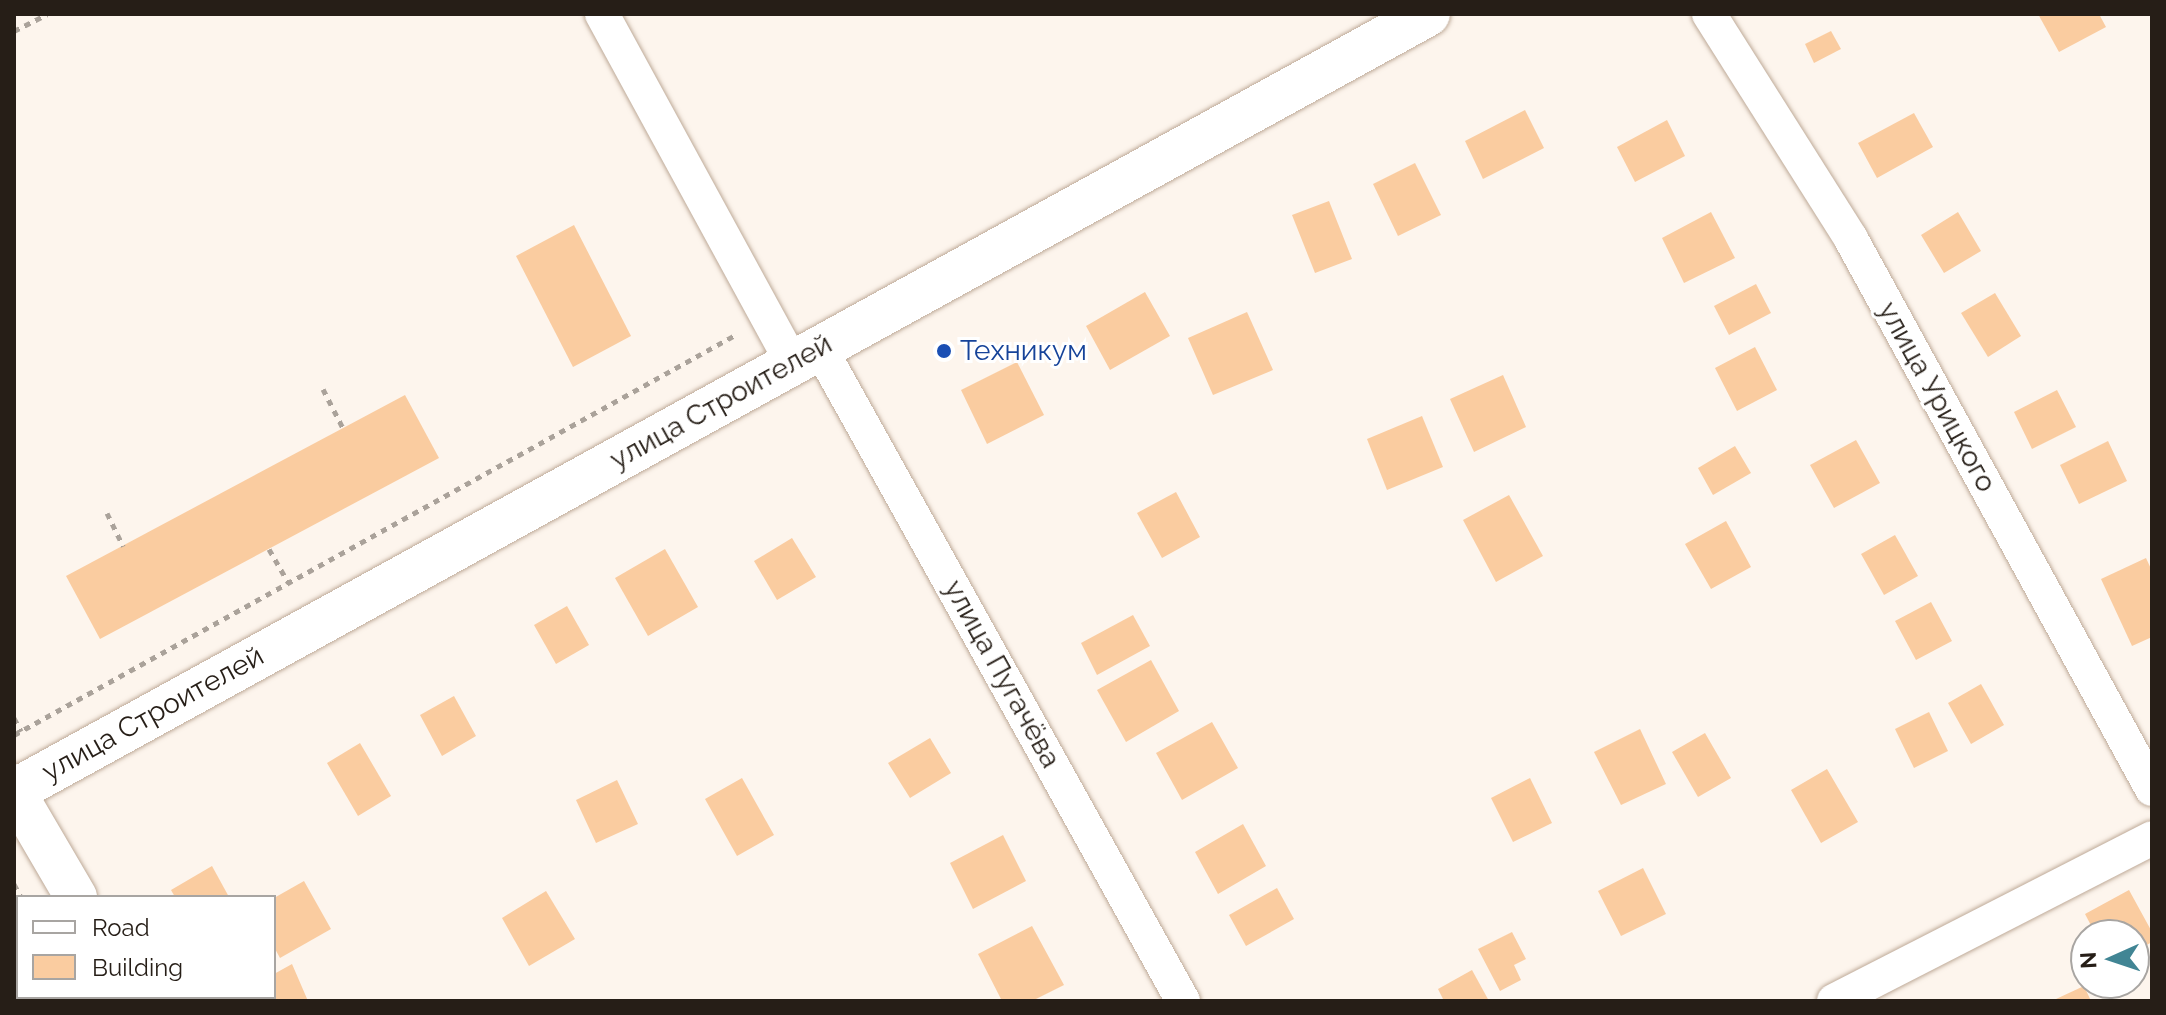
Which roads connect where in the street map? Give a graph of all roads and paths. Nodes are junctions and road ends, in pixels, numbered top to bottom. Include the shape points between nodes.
1 (47, 14) edge
2 (602, 14) edge
3 (1428, 14) edge
4 (1709, 14) edge
5 (14, 31) edge
6 (768, 317) junction
7 (806, 355) junction
8 (323, 389) dead end
9 (343, 428) dead end
10 (107, 513) dead end
11 (123, 546) dead end
12 (269, 549) dead end
13 (289, 583) junction
14 (14, 718) edge
15 (21, 731) junction
16 (14, 735) edge
17 (15, 789) edge
18 (2152, 789) edge
19 (2152, 838) edge
20 (75, 895) edge
21 (1183, 1001) edge
22 (1834, 1001) edge

1 - 5 path
2 - 6 street, улица Пугачёва
3 - 7 main road, улица Строителей
4 - 18 street, улица Урицкого via 1851,239
6 - 7 street, улица Пугачёва
6 - 13 path
7 - 17 main road, улица Строителей
7 - 21 street, улица Пугачёва
8 - 9 path
10 - 11 path
12 - 13 path
13 - 15 path
14 - 15 path
15 - 16 path
17 - 20 street
19 - 22 street

